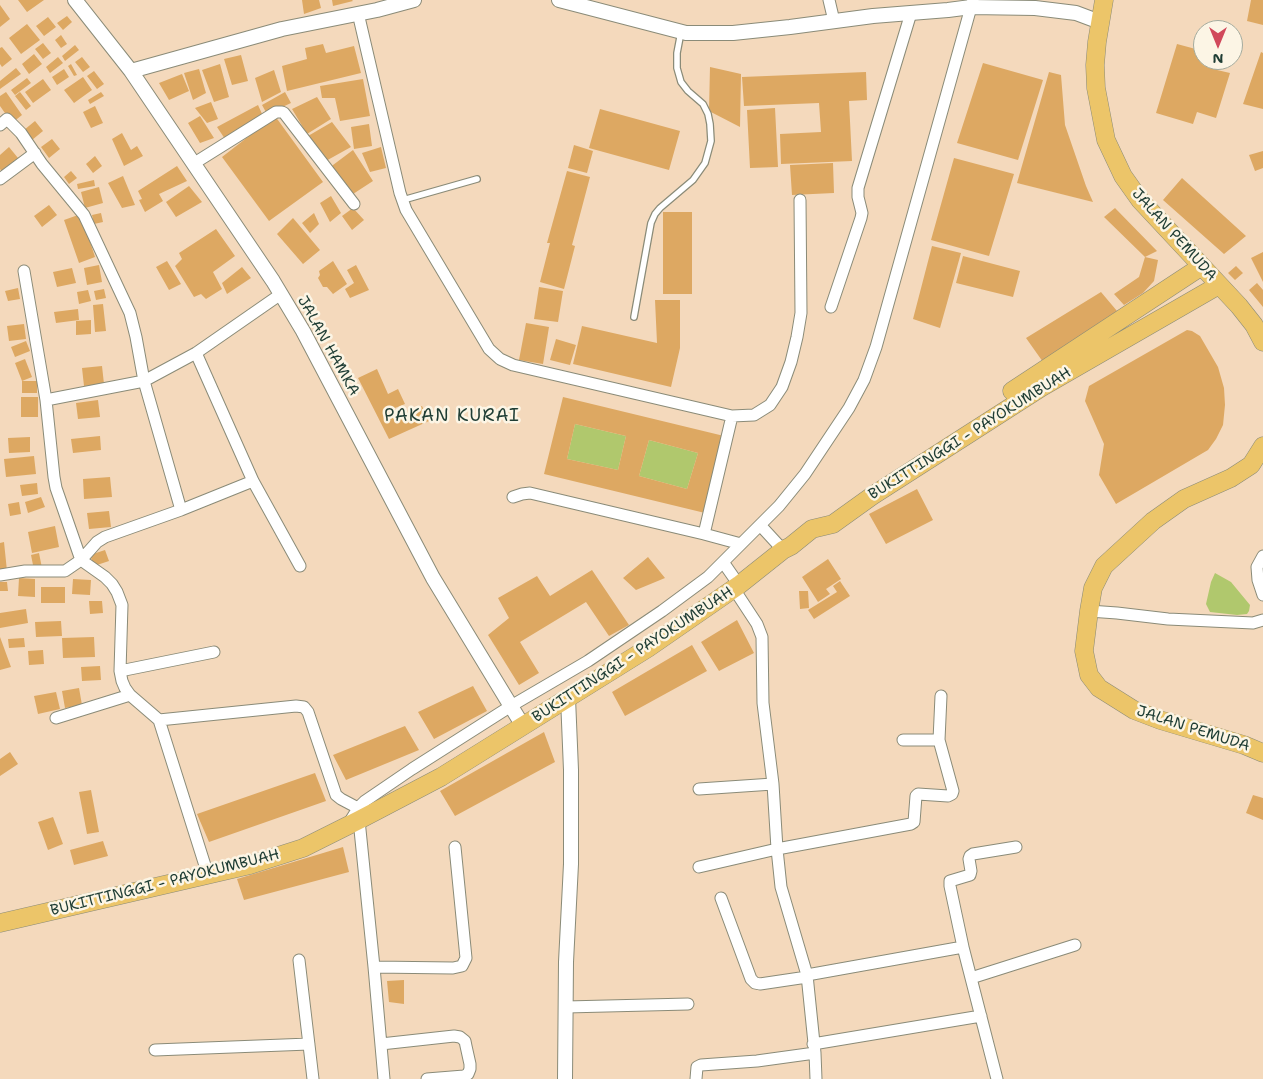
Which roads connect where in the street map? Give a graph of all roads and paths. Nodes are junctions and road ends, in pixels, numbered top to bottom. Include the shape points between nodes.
1 (75, 0) edge
2 (414, 0) edge
3 (559, 0) edge
4 (829, 0) edge
5 (1104, 0) edge
6 (972, 4) edge
7 (376, 5) edge
8 (358, 13) junction
9 (911, 13) junction
10 (834, 21) junction
11 (1100, 22) junction
12 (681, 32) junction
13 (131, 71) junction
14 (0, 109) edge
15 (4, 122) edge
16 (35, 153) junction
17 (193, 164) junction
18 (477, 179) dead end
19 (0, 180) edge
20 (402, 200) junction
21 (800, 200) dead end
22 (354, 204) dead end
23 (1202, 266) junction
24 (24, 271) dead end
25 (1219, 285) junction
26 (281, 294) junction
27 (831, 307) dead end
28 (634, 316) dead end
29 (1263, 342) edge
30 (196, 353) junction
31 (144, 381) junction
32 (46, 400) junction
33 (732, 416) junction
34 (1263, 446) edge
35 (253, 481) junction
36 (513, 497) dead end
37 (181, 510) junction
38 (760, 525) junction
39 (812, 530) junction
40 (704, 534) junction
41 (741, 544) junction
42 (783, 550) junction
43 (1263, 556) edge
44 (81, 560) junction
45 (723, 562) junction
46 (300, 566) dead end
47 (0, 574) edge
48 (736, 587) junction
49 (1263, 595) edge
50 (1089, 612) junction
51 (1263, 620) edge
52 (214, 652) dead end
53 (120, 671) junction
54 (130, 695) junction
55 (941, 696) dead end
56 (568, 698) junction
57 (511, 706) junction
58 (56, 718) dead end
59 (159, 720) junction
60 (523, 726) junction
61 (903, 740) dead end
62 (939, 740) junction
63 (1263, 753) edge
64 (773, 784) junction
65 (699, 789) dead end
66 (355, 818) junction
67 (455, 847) dead end
68 (1016, 847) dead end
69 (777, 849) junction
70 (699, 867) dead end
71 (208, 875) junction
72 (721, 898) dead end
73 (0, 923) edge
74 (1074, 945) dead end
75 (963, 947) junction
76 (299, 960) dead end
77 (374, 966) junction
78 (807, 976) junction
79 (971, 978) junction
80 (688, 1004) dead end
81 (566, 1007) junction
82 (981, 1016) junction
83 (309, 1044) junction
84 (381, 1044) junction
85 (814, 1048) junction
86 (155, 1050) dead end
87 (313, 1079) edge
88 (384, 1079) edge
89 (427, 1079) edge
90 (565, 1079) edge
91 (696, 1079) edge
92 (816, 1079) edge
93 (997, 1079) edge

1 - 13 street, JALAN HAMKA
2 - 7 street
3 - 12 street
4 - 10 street
5 - 11 main road, JALAN PEMUDA
6 - 9 street
6 - 11 street via 1076,13
6 - 38 street via 879,338 864,380 805,474
7 - 8 street
8 - 13 street via 282,29
8 - 20 street
9 - 10 street
9 - 27 street via 858,188 861,218
10 - 12 street via 733,33
11 - 23 main road, JALAN PEMUDA via 1096,88 1106,140 1123,176 1140,200
12 - 28 lane via 677,68 681,82 708,114 711,141 706,163 693,180 660,208 651,223
13 - 17 street, JALAN HAMKA
14 - 15 street
15 - 16 street via 21,133
16 - 19 street
16 - 31 street via 84,215 130,313
17 - 22 street via 276,112 282,112
17 - 26 street, JALAN HAMKA
18 - 20 lane
20 - 33 street via 489,349 500,359 513,365
21 - 33 street via 801,313 791,362 782,387 770,405 754,415
23 - 25 main road, JALAN PEMUDA
23 - 39 main road via 828,513
24 - 32 street
25 - 29 main road, JALAN PEMUDA via 1254,325
25 - 39 main road, BUKITTINGGI - PAYOKUMBUAH via 1042,387 833,524
26 - 30 street
26 - 57 street, JALAN HAMKA via 433,578
30 - 31 street
30 - 35 street
31 - 32 street
31 - 37 street
32 - 44 street via 56,488
33 - 40 street
34 - 50 main road, JALAN PEMUDA via 1250,465 1231,478 1184,499 1153,521 1104,566 1093,588
35 - 37 street
35 - 46 street
36 - 40 street via 530,494
37 - 44 street via 105,537
38 - 41 street
38 - 42 street
39 - 42 main road, BUKITTINGGI - PAYOKUMBUAH
40 - 41 street
41 - 45 street
42 - 48 main road, BUKITTINGGI - PAYOKUMBUAH
43 - 49 street via 1257,567
44 - 47 street via 65,572
44 - 53 street via 112,584 122,605
45 - 48 street
45 - 57 street via 662,612
48 - 56 main road, BUKITTINGGI - PAYOKUMBUAH
48 - 64 street via 762,637 763,703
50 - 51 street via 1187,620 1254,623
50 - 63 main road, JALAN PEMUDA via 1084,651 1089,675 1099,688 1134,710
52 - 53 street
53 - 54 street
54 - 58 street
54 - 59 street
55 - 62 street
56 - 60 main road, BUKITTINGGI - PAYOKUMBUAH
56 - 81 street via 571,864
57 - 60 street, JALAN HAMKA
57 - 66 street via 365,801
59 - 66 street via 304,707 336,795
59 - 71 street
60 - 66 main road, BUKITTINGGI - PAYOKUMBUAH via 441,778
61 - 62 street
62 - 69 street via 953,791 948,796 918,794 914,822
64 - 65 street
64 - 69 street
66 - 71 main road, BUKITTINGGI - PAYOKUMBUAH via 303,848
66 - 77 street
67 - 77 street via 466,958 462,966
68 - 75 street via 973,854 969,859 970,875 950,882
69 - 70 street
69 - 78 street via 782,895
71 - 73 main road, BUKITTINGGI - PAYOKUMBUAH
72 - 78 street via 755,983
74 - 79 street
75 - 78 street
75 - 79 street
76 - 83 street
77 - 84 street
78 - 85 street
79 - 82 street
80 - 81 street
81 - 90 street
82 - 85 street
82 - 93 street
83 - 86 street
83 - 87 street
84 - 88 street
84 - 89 street via 460,1037 466,1046 470,1064 468,1074
85 - 91 street via 757,1062 701,1065 697,1067
85 - 92 street

